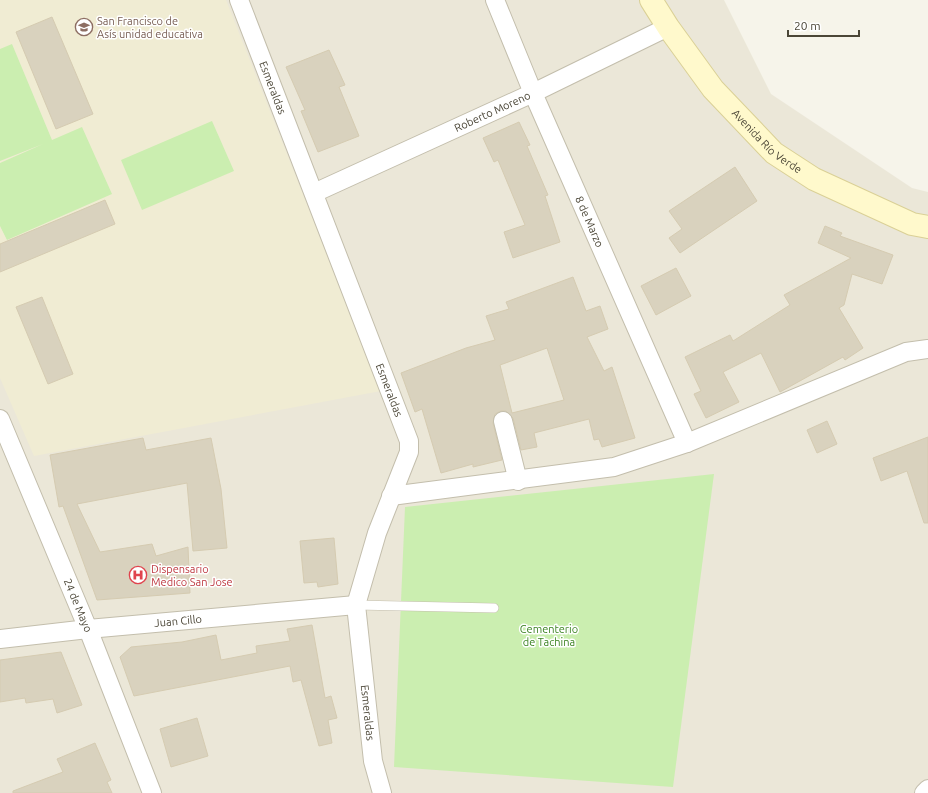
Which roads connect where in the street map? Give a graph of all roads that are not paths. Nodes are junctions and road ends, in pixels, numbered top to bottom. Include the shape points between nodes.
1 (239, 0) edge
2 (495, 0) edge
3 (651, 0) edge
4 (668, 27) junction
5 (533, 93) junction
6 (314, 192) junction
7 (928, 227) edge
8 (928, 349) edge
9 (0, 419) edge
10 (503, 421) dead end
11 (687, 443) junction
12 (518, 481) junction
13 (392, 496) junction
14 (356, 604) junction
15 (494, 608) dead end
16 (88, 628) junction
17 (0, 639) edge
18 (928, 789) edge
19 (152, 793) edge
20 (382, 793) edge
21 (924, 793) edge

1 - 6 street, Esmeraldas
2 - 5 street, 8 de Marzo
3 - 4 main road, Avenida Río Verde
4 - 5 street, Roberto Moreno
4 - 7 main road, Avenida Río Verde via 713,88 774,153 814,179 912,224
5 - 6 street, Roberto Moreno
5 - 11 street, 8 de Marzo
6 - 13 street, Esmeraldas via 409,441 409,452
8 - 11 street via 906,352
9 - 16 street, 24 de Mayo
10 - 12 street
11 - 12 street via 614,467
12 - 13 street
13 - 14 street, Esmeraldas via 377,533
14 - 15 lane
14 - 16 street, Juan Cillo
14 - 20 street, Esmeraldas via 373,761
16 - 17 street, Juan Cillo
16 - 19 street, 24 de Mayo
18 - 21 street

